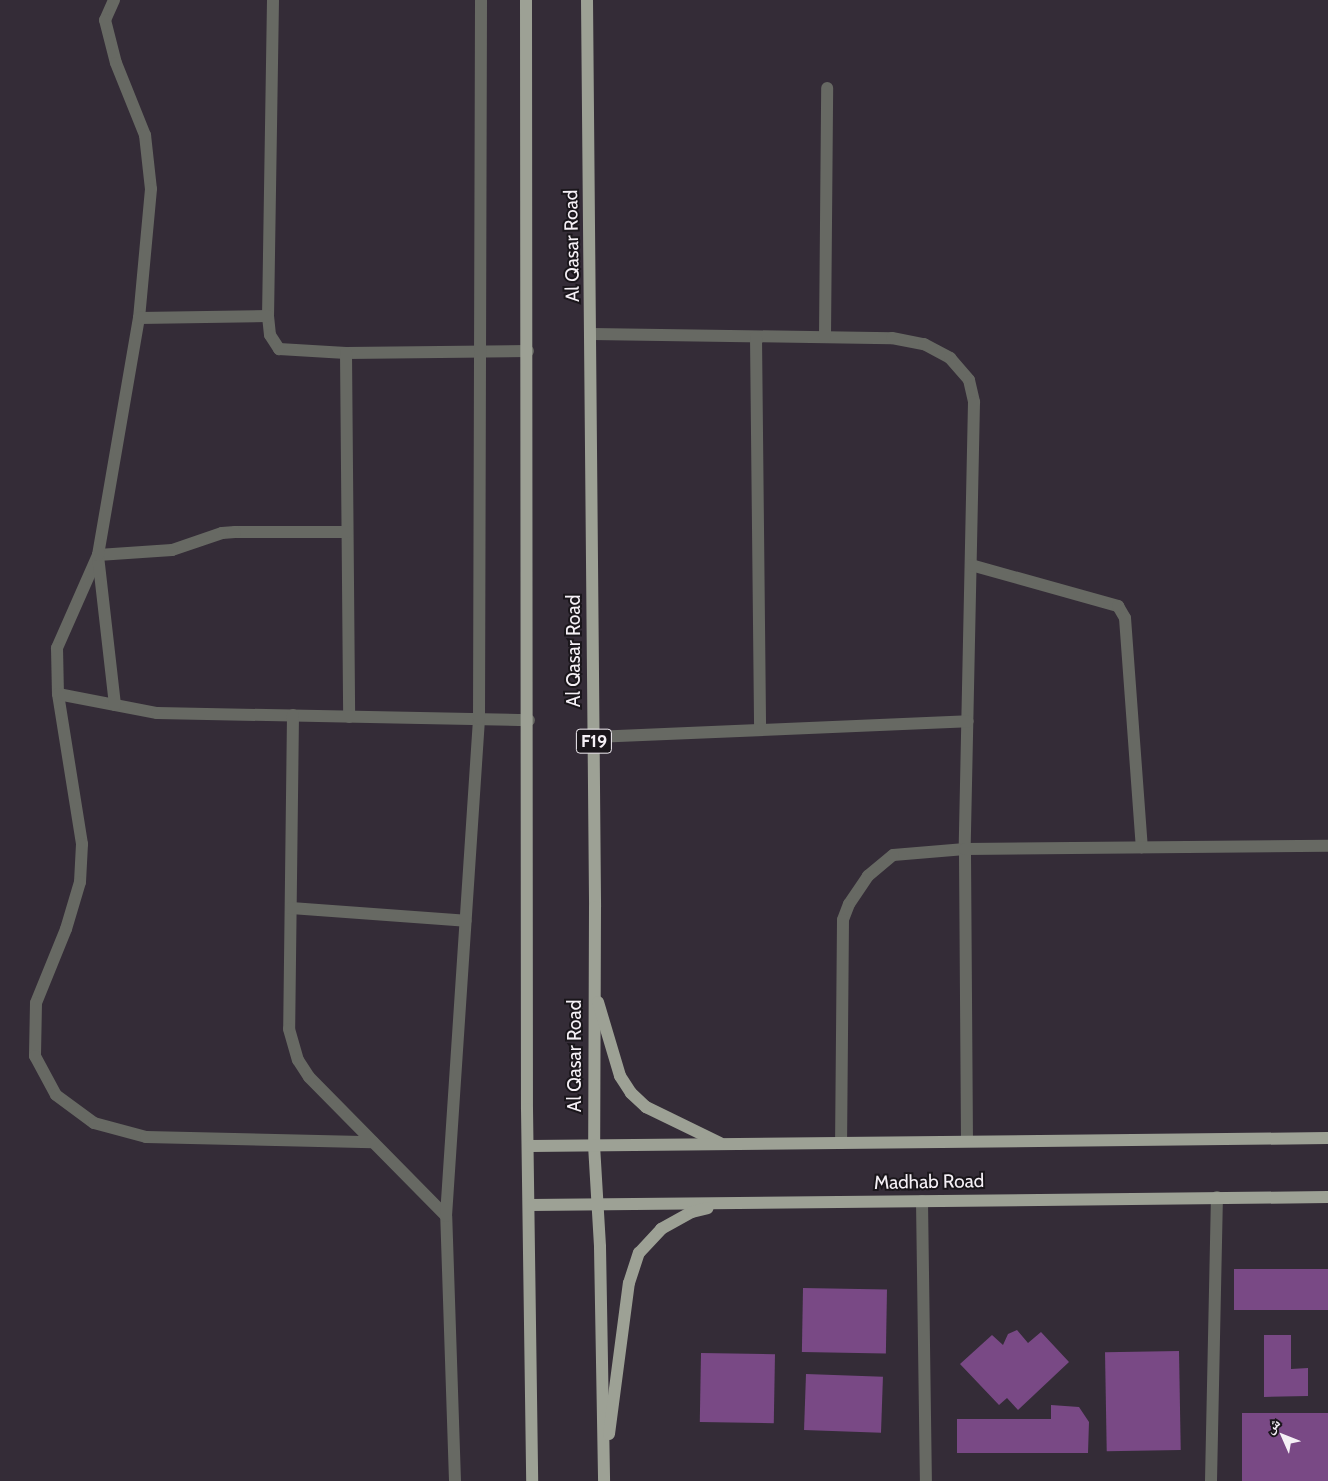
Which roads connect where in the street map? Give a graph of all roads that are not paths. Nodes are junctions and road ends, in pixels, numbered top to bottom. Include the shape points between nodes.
1 (114, 0) edge
2 (273, 0) edge
3 (481, 0) edge
4 (526, 0) edge
5 (587, 0) edge
6 (827, 88) dead end
7 (268, 316) junction
8 (138, 318) junction
9 (592, 334) junction
10 (756, 337) junction
11 (825, 337) junction
12 (528, 351) junction
13 (482, 352) junction
14 (346, 353) junction
15 (347, 532) junction
16 (98, 555) junction
17 (971, 565) junction
18 (58, 694) junction
19 (115, 705) junction
20 (293, 715) junction
21 (349, 717) junction
22 (479, 719) junction
23 (529, 720) junction
24 (968, 721) junction
25 (760, 730) junction
26 (594, 737) junction
27 (1328, 846) edge
28 (1142, 847) junction
29 (966, 849) junction
30 (291, 908) junction
31 (466, 921) junction
32 (594, 986) junction
33 (1328, 1138) edge
34 (967, 1141) junction
35 (373, 1142) junction
36 (841, 1143) junction
37 (722, 1144) junction
38 (594, 1145) junction
39 (530, 1146) junction
40 (1217, 1197) junction
41 (1328, 1197) edge
42 (922, 1200) junction
43 (732, 1203) junction
44 (598, 1204) junction
45 (530, 1205) junction
46 (446, 1216) junction
47 (604, 1466) junction
48 (455, 1481) edge
49 (532, 1481) edge
50 (604, 1481) edge
51 (926, 1481) edge
52 (1211, 1481) edge

1 - 8 street via 105,20 116,63 145,135 151,189
2 - 7 street
3 - 13 street
4 - 12 main road
5 - 9 main road, Al Qasar Road / F19
6 - 11 street
7 - 8 street
7 - 14 street via 270,335 279,349
8 - 16 street
9 - 10 street
9 - 26 main road, Al Qasar Road / F19
10 - 11 street
10 - 25 street
11 - 17 street via 892,338 924,344 950,358 969,380 974,402
12 - 13 street
12 - 23 main road
13 - 14 street
13 - 22 street
14 - 15 street
15 - 16 street via 222,533 172,550
15 - 21 street
16 - 18 street via 57,648
16 - 19 street
17 - 24 street
17 - 28 street via 1118,606 1125,618
18 - 19 street
18 - 35 street via 82,844 80,882 66,929 36,1003 35,1056 56,1095 94,1123 146,1137
19 - 20 street via 156,713
20 - 21 street
20 - 30 street
21 - 22 street
22 - 23 street
22 - 31 street
23 - 39 main road via 527,1109
24 - 25 street
24 - 29 street
25 - 26 street
26 - 32 main road, Al Qasar Road / F19
27 - 28 street
28 - 29 street
29 - 34 street
29 - 36 street via 893,855 868,876 849,904 843,920
30 - 31 street
30 - 35 street via 289,1029 298,1060 310,1077
31 - 46 street
32 - 37 main road via 620,1076 631,1093 646,1108
32 - 38 main road, Al Qasar Road / F19
33 - 34 main road
34 - 36 main road
35 - 46 street
36 - 37 main road
37 - 38 main road
38 - 39 main road
38 - 44 main road, Al Qasar Road / F19
39 - 45 main road
40 - 41 main road, Madhab Road
40 - 42 main road, Madhab Road
40 - 52 street
42 - 43 main road, Madhab Road
42 - 51 street
43 - 44 main road, Madhab Road
43 - 47 main road via 692,1212 662,1230 639,1253 629,1283
44 - 45 main road, Madhab Road
44 - 47 main road, Al Qasar Road / F19
45 - 49 main road
46 - 48 street
47 - 50 main road, Al Qasar Road / F19

